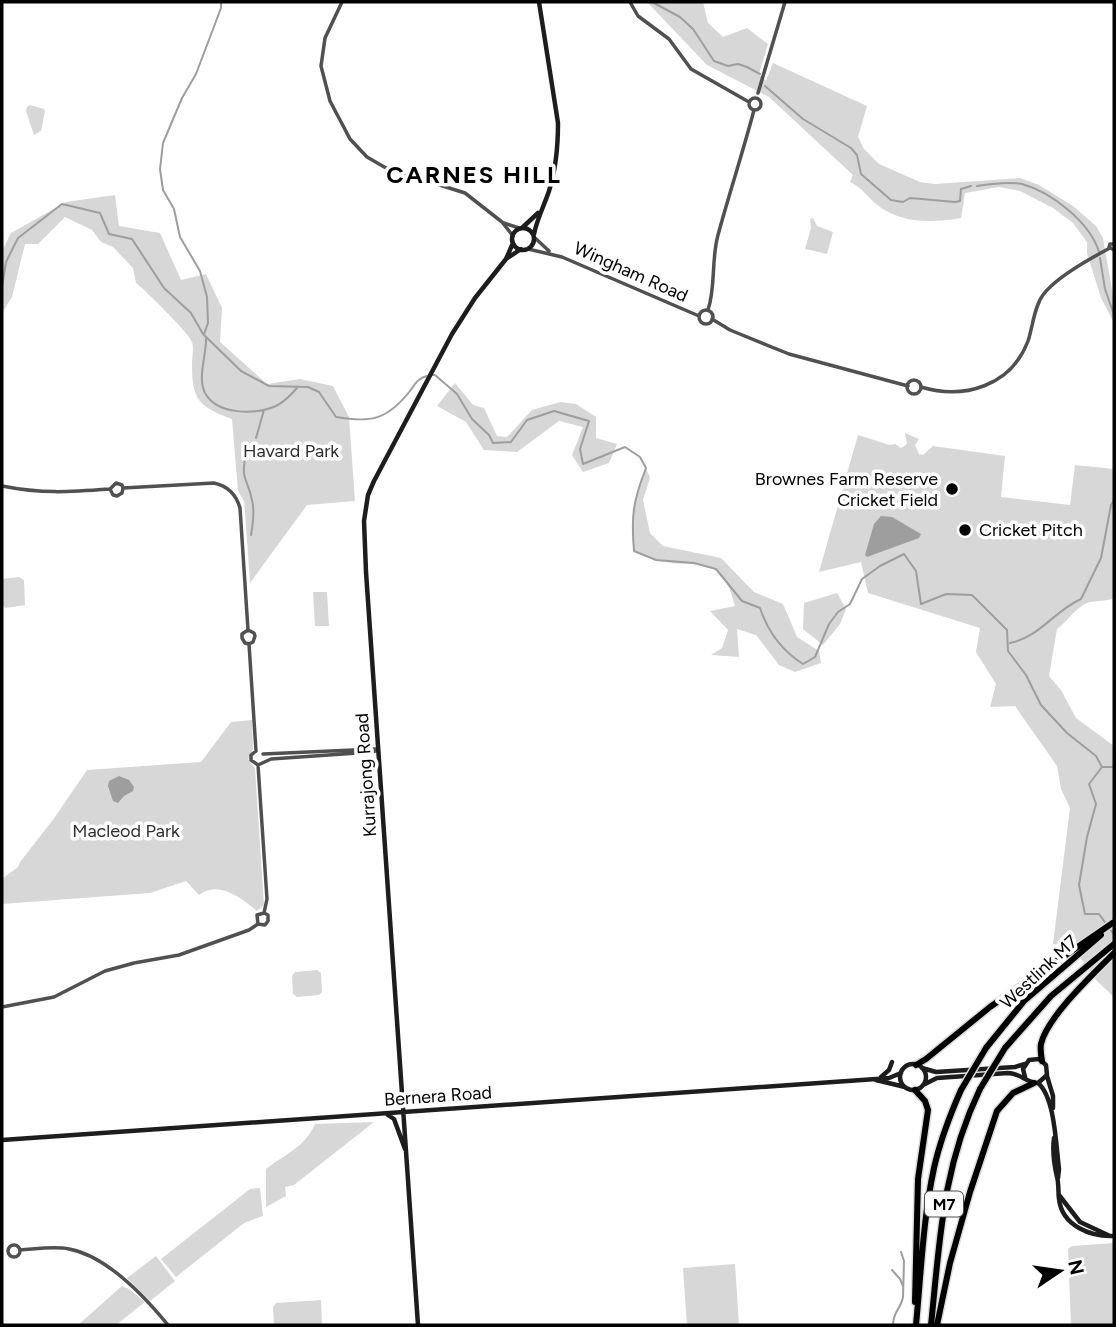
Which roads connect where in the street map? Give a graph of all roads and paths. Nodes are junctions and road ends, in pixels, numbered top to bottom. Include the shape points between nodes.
1 (342, 2) edge
2 (539, 2) edge
3 (630, 2) edge
4 (785, 2) edge
5 (758, 93) dead end
6 (748, 102) junction
7 (754, 110) junction
8 (539, 213) junction
9 (502, 222) junction
10 (520, 228) junction
11 (513, 236) junction
12 (534, 236) junction
13 (513, 243) junction
14 (1114, 244) edge
15 (528, 248) junction
16 (521, 249) junction
17 (1112, 249) edge
18 (551, 253) junction
19 (506, 259) junction
20 (708, 310) junction
21 (699, 316) junction
22 (712, 319) junction
23 (908, 386) junction
24 (921, 387) junction
25 (2, 486) edge
26 (123, 488) junction
27 (110, 489) junction
28 (248, 630) junction
29 (249, 644) junction
30 (378, 750) junction
31 (256, 751) junction
32 (263, 754) junction
33 (261, 763) junction
34 (264, 913) junction
35 (1114, 923) edge
36 (258, 924) junction
37 (1114, 944) edge
38 (1114, 953) edge
39 (1059, 964) junction
40 (2, 1007) edge
41 (1042, 1060) junction
42 (892, 1062) dead end
43 (1027, 1062) junction
44 (919, 1066) junction
45 (901, 1073) junction
46 (1047, 1075) junction
47 (1025, 1077) junction
48 (878, 1078) junction
49 (1036, 1083) junction
50 (923, 1085) junction
51 (905, 1087) junction
52 (915, 1090) junction
53 (1052, 1109) junction
54 (404, 1111) junction
55 (384, 1114) junction
56 (2, 1140) edge
57 (407, 1152) junction
58 (1112, 1236) edge
59 (20, 1250) junction
60 (2, 1252) edge
61 (8, 1252) junction
62 (168, 1325) edge
63 (418, 1325) edge
64 (915, 1325) edge
65 (931, 1325) edge
66 (937, 1325) edge

1 - 9 street via 325,38 321,66 330,100 350,139 380,165 465,193
2 - 8 main road via 558,139 552,180
3 - 6 street via 638,16 669,38 691,69
4 - 5 street
6 - 7 street
6 - 7 street via 754,97 760,101
7 - 20 street via 718,236
8 - 10 main road
8 - 12 main road
9 - 10 street
9 - 11 street
10 - 11 main road
10 - 12 main road via 529,229
11 - 13 main road
12 - 15 main road
12 - 18 street, Wingham Road
13 - 16 main road
13 - 19 main road
14 - 17 street via 1110,244
15 - 16 main road
15 - 18 street, Wingham Road
16 - 19 main road
17 - 24 street via 1055,283 1044,295 1025,348 1002,376 984,387 962,392
18 - 21 street, Wingham Road
19 - 30 main road, Kurrajong Road via 475,298 439,357 374,481 365,512
20 - 21 street
20 - 22 street
21 - 22 street via 705,323
22 - 23 street via 789,354
23 - 24 street via 914,380
23 - 24 street via 913,393
25 - 27 street via 47,493
26 - 27 street via 116,482
26 - 27 street via 119,496
26 - 28 street via 210,483 233,493 240,508
28 - 29 street via 255,636
28 - 29 street via 242,638
29 - 31 street
30 - 32 street
30 - 33 street
30 - 54 main road, Kurrajong Road
31 - 32 street
31 - 33 street via 250,758 254,764
32 - 33 street
33 - 34 street
34 - 36 street via 256,917
34 - 36 street via 268,923
35 - 39 highway, Westlink M7 / M7
36 - 40 street via 179,955 105,971 54,997
37 - 65 highway, Westlink M7 / M7, bridge via 1035,1012 980,1089 948,1175
38 - 41 highway via 1079,989 1042,1040
39 - 44 highway via 989,1007
39 - 64 highway, Westlink M7 / M7, bridge via 986,1048 961,1090 932,1179
41 - 43 main road
41 - 46 main road
42 - 48 main road
43 - 44 main road via 946,1072
43 - 47 main road
44 - 45 main road via 907,1065
44 - 50 main road via 926,1074
45 - 48 main road, Bernera Road
45 - 51 main road
46 - 49 main road
46 - 53 main road
47 - 49 main road
47 - 50 main road via 1015,1073 937,1078
48 - 51 main road, Bernera Road
48 - 54 main road, Bernera Road
49 - 53 main road via 1047,1092
49 - 66 highway via 1013,1093 1000,1106 970,1192
50 - 52 main road
51 - 52 main road
52 - 64 highway via 928,1110 918,1179
53 - 58 main road via 1059,1195 1078,1224
54 - 55 main road, Bernera Road
54 - 57 main road, Kurrajong Road
55 - 56 main road, Bernera Road
55 - 57 main road via 394,1119
57 - 63 main road, Kurrajong Road
59 - 61 street via 13,1245
59 - 61 street via 15,1257
59 - 62 street via 60,1248 83,1254 125,1280
60 - 61 street

